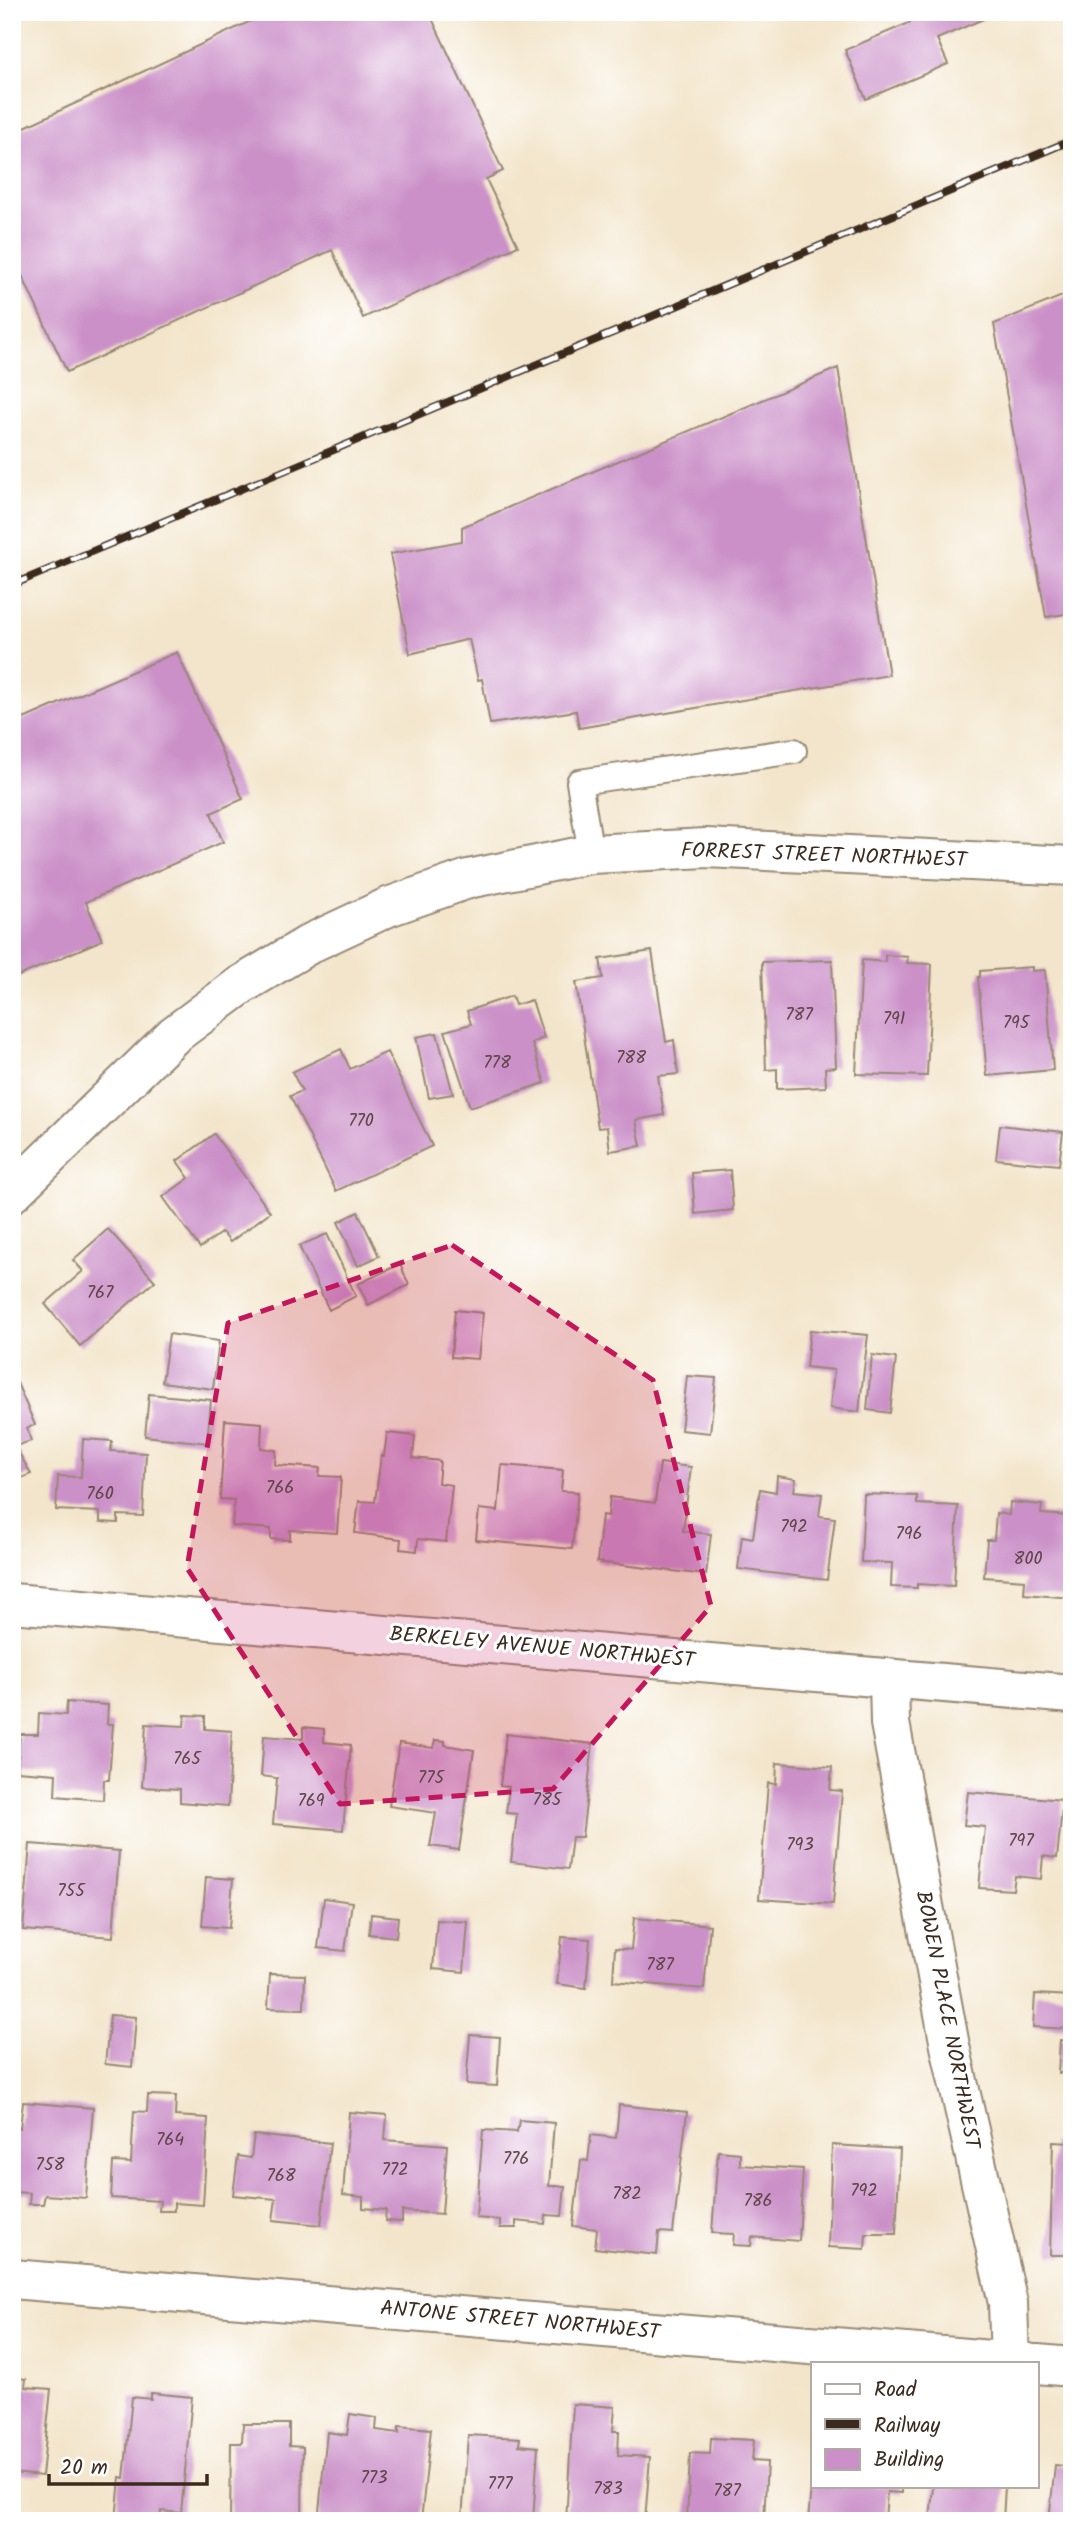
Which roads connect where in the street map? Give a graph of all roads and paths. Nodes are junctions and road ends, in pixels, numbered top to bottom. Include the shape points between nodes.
1 (794, 751) dead end
2 (591, 855) junction
3 (1072, 866) edge
4 (12, 1193) edge
5 (12, 1603) edge
6 (889, 1678) junction
7 (1072, 1694) edge
8 (12, 2279) edge
9 (1013, 2362) edge
10 (1025, 2362) edge
11 (1038, 2364) edge
12 (1072, 2367) edge

1 - 2 lane via 579,782
2 - 3 street, FORREST STREET NORTHWEST via 706,848
2 - 4 street, FORREST STREET NORTHWEST via 468,880 388,907 313,942 241,985 174,1035
5 - 6 street, BERKELEY AVENUE NORTHWEST
6 - 7 street, BERKELEY AVENUE NORTHWEST
6 - 10 street, BOWEN PLACE NORTHWEST via 890,1723 950,2046
8 - 9 street, ANTONE STREET NORTHWEST
11 - 12 street, ANTONE STREET NORTHWEST

